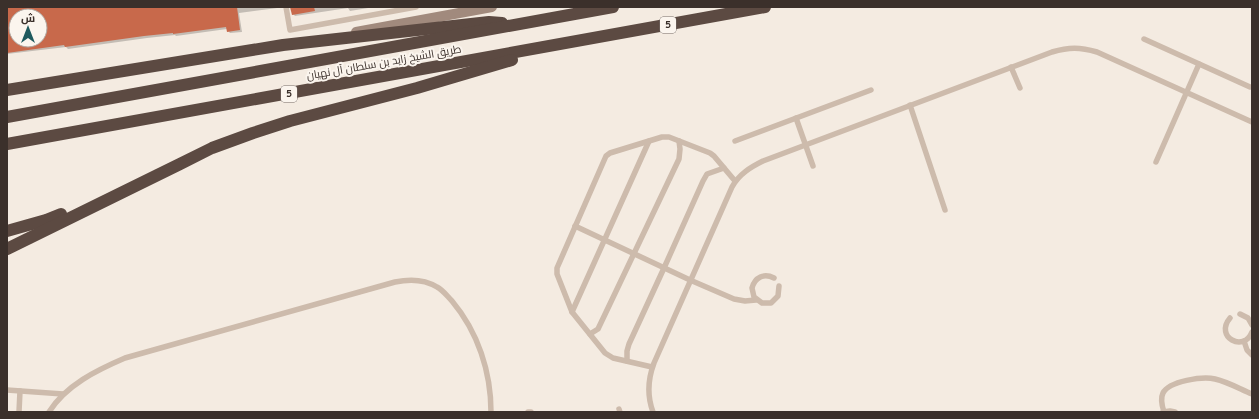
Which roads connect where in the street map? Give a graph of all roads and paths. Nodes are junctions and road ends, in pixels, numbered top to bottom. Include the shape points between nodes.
1 (286, 7) edge
2 (416, 7) edge
3 (492, 7) edge
4 (613, 7) edge
5 (765, 7) edge
6 (525, 24) junction
7 (1144, 39) dead end
8 (570, 43) junction
9 (283, 45) junction
10 (1199, 64) junction
11 (1011, 67) junction
12 (1250, 87) dead end
13 (1020, 88) dead end
14 (10, 89) edge
15 (871, 90) dead end
16 (1187, 92) junction
17 (910, 105) junction
18 (7, 117) edge
19 (796, 118) junction
20 (1252, 122) edge
21 (735, 140) dead end
22 (649, 141) junction
23 (679, 141) junction
24 (7, 144) edge
25 (806, 144) junction
26 (1156, 162) dead end
27 (813, 166) dead end
28 (724, 168) junction
29 (735, 181) junction
30 (124, 191) junction
31 (945, 210) dead end
32 (575, 226) junction
33 (7, 231) edge
34 (605, 240) junction
35 (7, 249) edge
36 (633, 253) junction
37 (664, 268) junction
38 (774, 278) dead end
39 (690, 280) junction
40 (779, 286) dead end
41 (756, 300) junction
42 (572, 312) junction
43 (1240, 314) dead end
44 (1230, 318) dead end
45 (1252, 324) edge
46 (1252, 332) edge
47 (590, 334) junction
48 (1244, 341) junction
49 (1252, 355) edge
50 (627, 361) junction
51 (652, 367) junction
52 (7, 390) edge
53 (20, 391) junction
54 (63, 394) junction
55 (1252, 394) edge
56 (19, 412) edge
57 (49, 412) edge
58 (491, 412) edge
59 (653, 412) edge
60 (1163, 412) edge
61 (1174, 412) edge

1 - 2 lane via 290,30
3 - 9 main road
4 - 6 highway, طريق الشيخ زايد بن سلطان آل نهيان
5 - 8 highway, طريق الشيخ زايد بن سلطان آل نهيان / 5
6 - 9 highway via 489,22
6 - 18 highway, طريق الشيخ زايد بن سلطان آل نهيان
7 - 10 lane
8 - 24 highway, طريق الشيخ زايد بن سلطان آل نهيان / 5
8 - 30 highway via 253,133 212,148
9 - 14 highway
10 - 12 lane
10 - 16 lane
11 - 13 lane
11 - 16 lane via 1052,52 1078,48 1097,52
11 - 17 lane
15 - 19 lane
16 - 20 lane
16 - 26 lane
17 - 25 lane
17 - 31 lane
19 - 21 lane
19 - 25 lane
22 - 23 lane via 669,137
22 - 32 lane via 606,156
22 - 34 lane
23 - 28 lane via 710,153
23 - 36 lane via 679,159
25 - 27 lane
25 - 29 lane via 755,165
28 - 29 lane
28 - 37 lane via 707,174
29 - 39 lane
30 - 33 highway via 46,220
30 - 35 highway
32 - 34 lane
32 - 42 lane via 557,268
34 - 36 lane
34 - 42 lane
36 - 37 lane
36 - 47 lane via 598,329
37 - 39 lane
37 - 50 lane via 629,344
38 - 41 lane via 762,276 754,282 752,291
39 - 41 lane via 734,299
39 - 51 lane
40 - 41 lane via 778,296 771,303
42 - 47 lane
43 - 45 lane via 1248,318
44 - 48 lane via 1225,325 1228,337 1236,342
46 - 48 lane
47 - 50 lane via 605,353
48 - 49 lane
50 - 51 lane
51 - 59 lane via 649,388
52 - 53 lane
53 - 54 lane
53 - 56 lane
54 - 57 lane
54 - 58 lane via 111,364 140,353 395,282 412,280 438,287 460,310 472,331 488,375
55 - 60 lane via 1215,379 1193,379 1164,391 1161,399
60 - 61 lane

